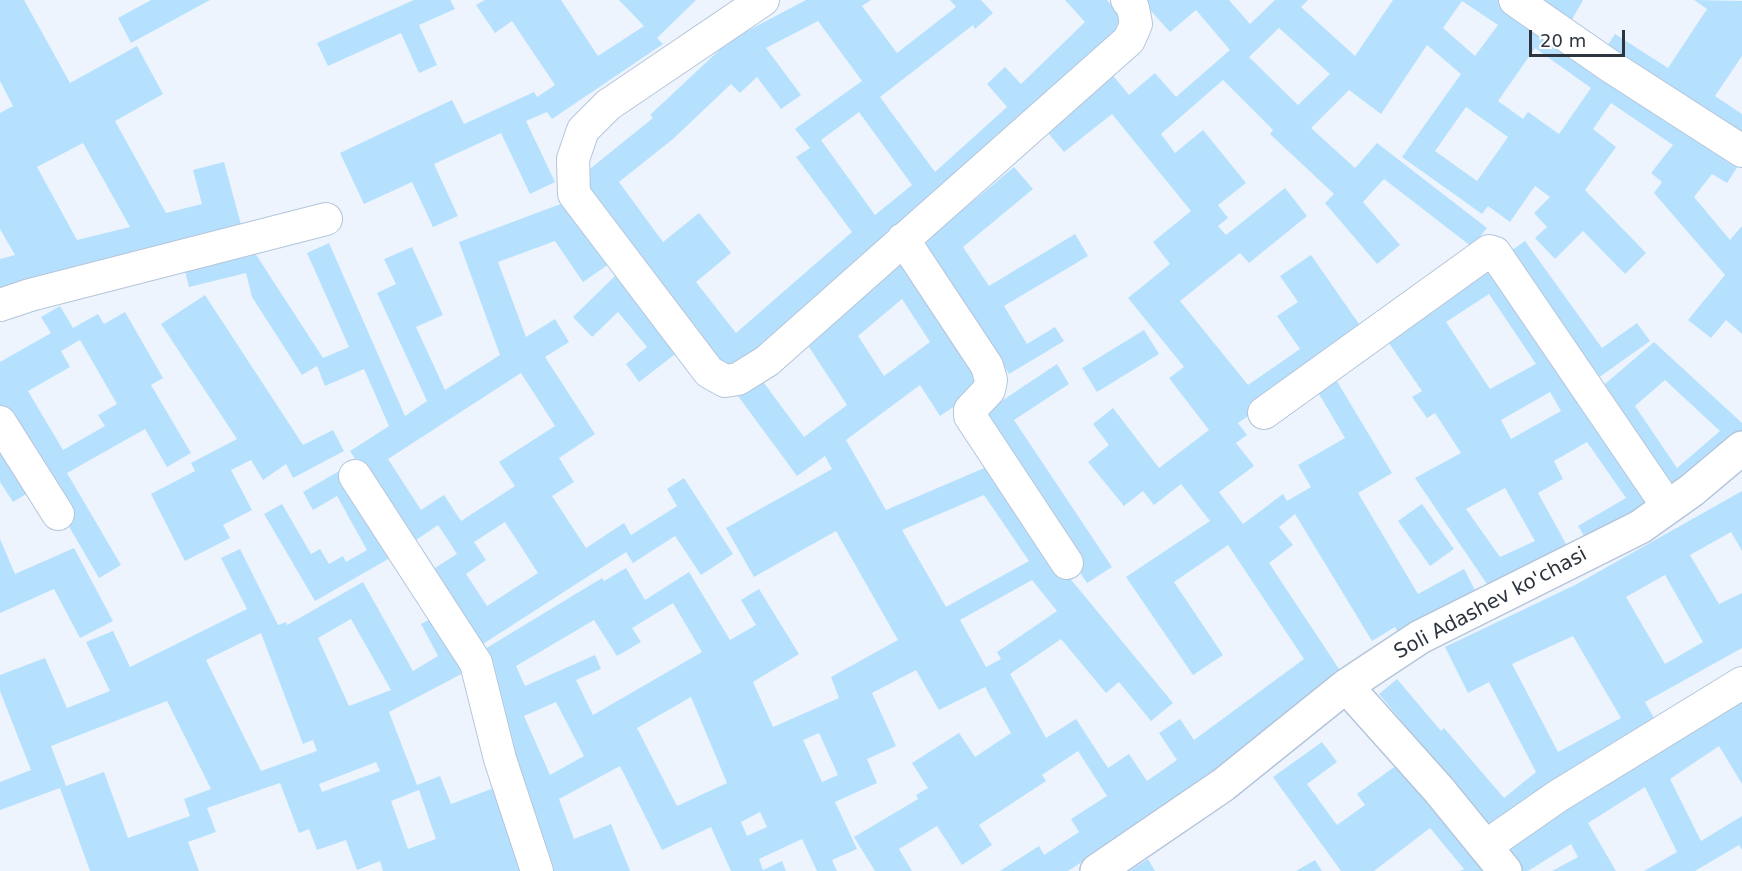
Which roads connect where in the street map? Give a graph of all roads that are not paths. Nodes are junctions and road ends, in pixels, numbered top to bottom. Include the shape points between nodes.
1 (763, 0) edge
2 (1127, 0) edge
3 (1515, 0) edge
4 (1742, 151) edge
5 (326, 219) dead end
6 (903, 239) junction
7 (0, 305) edge
8 (1264, 413) dead end
9 (0, 422) edge
10 (1742, 448) edge
11 (355, 476) dead end
12 (1668, 507) junction
13 (58, 514) dead end
14 (1067, 563) dead end
15 (1742, 683) edge
16 (1346, 686) junction
17 (1495, 859) edge
18 (537, 871) edge
19 (1097, 871) edge

1 - 6 street via 608,105 583,130 573,159 574,194 709,372 725,381 738,379 767,361
2 - 6 street via 1136,24 1129,40
3 - 4 street
5 - 7 street
6 - 14 street via 987,366 989,390 969,416
8 - 12 street via 1489,250 1496,253
9 - 13 street
10 - 12 street, Soli Adashev ko'chasi
11 - 18 street via 476,663 500,759
12 - 16 street, Soli Adashev ko'chasi via 1640,526 1420,637
15 - 17 street via 1558,796
16 - 17 street
16 - 19 street, Soli Adashev ko'chasi via 1223,785

